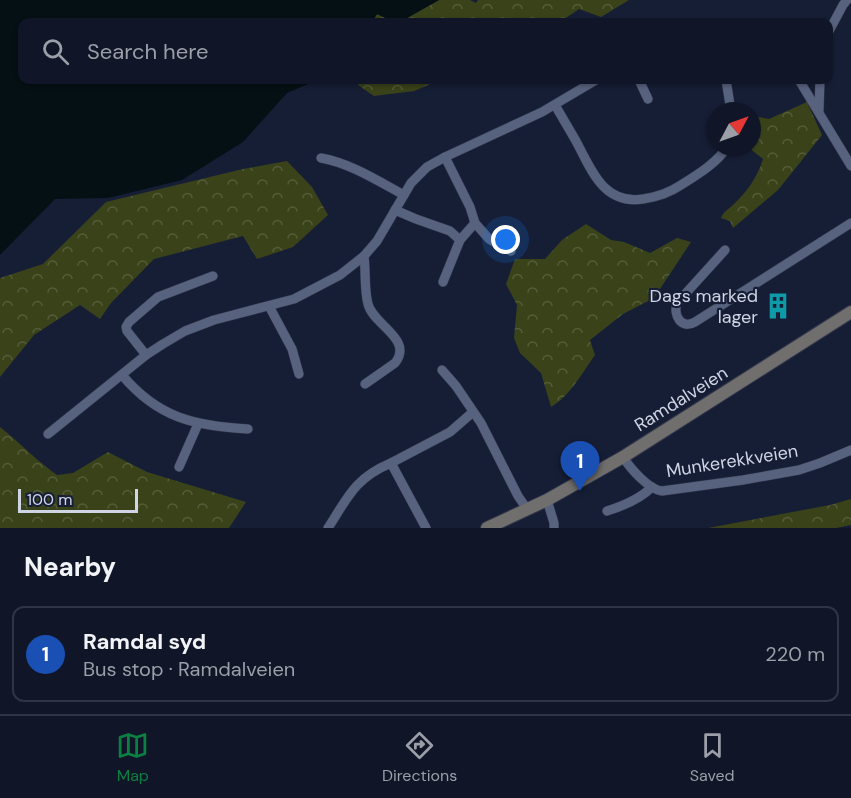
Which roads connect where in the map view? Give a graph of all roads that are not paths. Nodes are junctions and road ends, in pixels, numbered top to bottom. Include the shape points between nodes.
1 (847, 0) edge
2 (833, 24) edge
3 (589, 84) edge
4 (641, 84) edge
5 (727, 84) edge
6 (802, 84) edge
7 (820, 84) edge
8 (648, 99) dead end
9 (730, 102) edge
10 (555, 105) junction
11 (819, 112) junction
12 (719, 156) edge
13 (445, 157) junction
14 (321, 158) dead end
15 (851, 166) edge
16 (404, 195) junction
17 (395, 210) junction
18 (475, 223) junction
19 (851, 223) edge
20 (460, 240) junction
21 (725, 249) dead end
22 (511, 251) dead end
23 (364, 256) junction
24 (213, 276) dead end
25 (443, 282) dead end
26 (269, 306) junction
27 (851, 312) edge
28 (146, 355) junction
29 (442, 370) dead end
30 (299, 374) dead end
31 (122, 375) junction
32 (365, 384) dead end
33 (473, 412) junction
34 (198, 424) junction
35 (248, 429) dead end
36 (48, 434) dead end
37 (851, 450) edge
38 (623, 457) junction
39 (391, 463) junction
40 (179, 467) dead end
41 (652, 487) junction
42 (548, 500) junction
43 (527, 509) junction
44 (607, 511) dead end
45 (328, 528) edge
46 (426, 528) edge
47 (487, 528) edge
48 (554, 528) edge

1 - 2 street
3 - 10 street
4 - 8 street
5 - 9 street
6 - 11 street
7 - 11 street
10 - 12 street via 591,171 602,186 618,197 652,197 673,190
10 - 13 street
11 - 15 street
13 - 16 street via 427,167
13 - 18 street
14 - 16 street via 334,160
16 - 17 street
17 - 20 street via 450,231
17 - 23 street
18 - 20 street
18 - 22 street via 489,239
19 - 21 street via 685,325 675,311 677,303
20 - 25 street
23 - 26 street via 325,283 294,299
23 - 32 street via 368,304 398,341 400,349 398,360
24 - 28 street via 158,297 129,322 127,331
26 - 28 street via 185,331
26 - 30 street via 292,349
27 - 38 main road, Ramdalveien
28 - 31 street
29 - 33 street
31 - 34 street via 150,403
31 - 36 street
33 - 39 street via 450,432
33 - 43 street
34 - 35 street
34 - 40 street
37 - 41 street, Munkerekkveien via 820,463 743,480 662,491
38 - 41 street, Munkerekkveien
38 - 42 main road, Ramdalveien
39 - 45 street via 362,480
39 - 46 street
41 - 44 street, Munkerekkveien via 625,505
42 - 43 main road, Ramdalveien
42 - 48 street
43 - 47 main road

